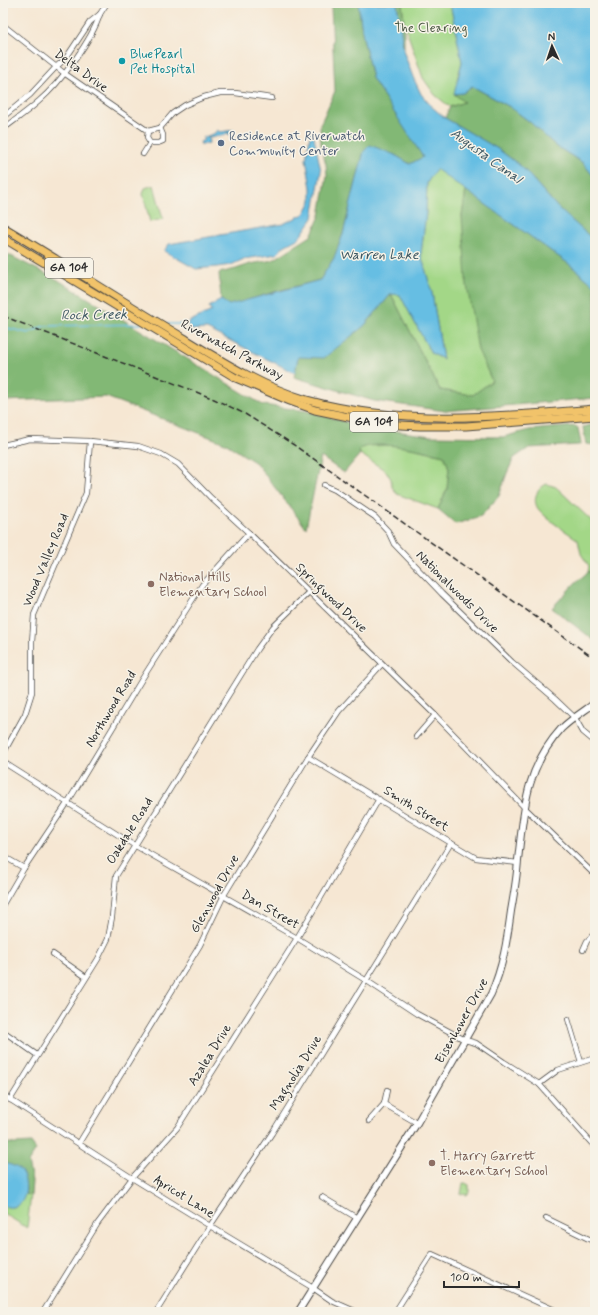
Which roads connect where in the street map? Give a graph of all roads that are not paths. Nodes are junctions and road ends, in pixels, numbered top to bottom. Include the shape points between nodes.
1 (107, 3) edge
2 (100, 14) junction
3 (3, 25) edge
4 (56, 67) junction
5 (64, 73) junction
6 (272, 98) dead end
7 (3, 117) edge
8 (160, 128) junction
9 (3, 129) edge
10 (148, 131) junction
11 (150, 143) junction
12 (143, 154) dead end
13 (3, 221) edge
14 (3, 227) edge
15 (3, 238) edge
16 (27, 241) junction
17 (595, 409) edge
18 (595, 416) edge
19 (90, 441) junction
20 (3, 445) edge
21 (324, 485) dead end
22 (249, 533) junction
23 (308, 592) junction
24 (382, 664) junction
25 (595, 703) edge
26 (435, 715) junction
27 (575, 718) junction
28 (416, 737) dead end
29 (595, 742) edge
30 (3, 754) edge
31 (308, 757) junction
32 (3, 762) edge
33 (379, 799) junction
34 (68, 802) junction
35 (524, 807) junction
36 (451, 843) junction
37 (134, 845) junction
38 (3, 856) edge
39 (518, 863) junction
40 (24, 868) junction
41 (595, 875) edge
42 (224, 896) junction
43 (3, 904) edge
44 (595, 933) edge
45 (297, 938) junction
46 (582, 950) dead end
47 (53, 954) dead end
48 (86, 977) junction
49 (367, 980) junction
50 (568, 1018) dead end
51 (3, 1031) edge
52 (465, 1040) junction
53 (37, 1055) junction
54 (595, 1058) edge
55 (581, 1062) junction
56 (539, 1084) junction
57 (387, 1090) dead end
58 (3, 1095) edge
59 (10, 1100) junction
60 (384, 1104) junction
61 (369, 1121) dead end
62 (417, 1123) junction
63 (79, 1143) junction
64 (595, 1147) edge
65 (132, 1178) junction
66 (322, 1196) dead end
67 (357, 1218) junction
68 (546, 1218) dead end
69 (210, 1226) junction
70 (595, 1242) edge
71 (313, 1288) junction
72 (43, 1312) edge
73 (156, 1312) edge
74 (298, 1312) edge
75 (357, 1312) edge
76 (395, 1312) edge
77 (559, 1312) edge

1 - 2 street
2 - 4 street via 90,22 66,58
2 - 5 street via 96,25
3 - 4 street, Delta Drive
4 - 5 street, Delta Drive
4 - 7 street via 30,95
5 - 9 street via 41,100
5 - 10 street, Delta Drive
6 - 8 street via 236,93 204,97 173,112
8 - 10 street
8 - 11 street via 163,141
10 - 11 street via 147,138
11 - 12 street
13 - 16 main road
14 - 16 main road, Riverwatch Parkway / GA 104
15 - 18 main road, Riverwatch Parkway / GA 104 via 236,378 315,410 382,424 420,426 466,426
16 - 17 main road, Riverwatch Parkway / GA 104 via 211,355 272,387 307,400 348,409 414,418
19 - 20 street, Springwood Drive via 30,439
19 - 22 street, Springwood Drive via 138,446 161,454 178,464
19 - 30 street, Wood Valley Road via 86,493 34,615 32,692 26,714
21 - 27 street, Nationalwoods Drive via 375,517 394,544 442,594 512,662
22 - 23 street, Springwood Drive
22 - 34 street, Northwood Road via 202,585
23 - 24 street, Springwood Drive
23 - 37 street, Oakdale Road via 273,627 257,649
24 - 26 street, Springwood Drive
24 - 31 street, Glenwood Drive via 339,711
25 - 27 street, Eisenhower Drive
26 - 28 street
26 - 35 street, Springwood Drive
27 - 29 street, Nationalwoods Drive via 583,732
27 - 35 street, Eisenhower Drive via 551,742 537,765
31 - 33 street, Smith Street
31 - 42 street, Glenwood Drive
32 - 34 street, Dan Street
33 - 36 street, Smith Street
33 - 45 street, Azalea Drive
34 - 37 street, Dan Street
34 - 40 street, Northwood Road
35 - 39 street, Eisenhower Drive
35 - 41 street, Springwood Drive
36 - 39 street, Smith Street via 476,858
36 - 49 street, Magnolia Drive
37 - 42 street, Dan Street
37 - 48 street, Oakdale Road via 116,876 108,939
38 - 40 street
39 - 52 street, Eisenhower Drive via 500,976
40 - 43 street, Northwood Road
42 - 45 street, Dan Street
42 - 63 street, Glenwood Drive via 200,945
44 - 46 street
45 - 49 street, Dan Street
45 - 65 street, Azalea Drive via 177,1128
47 - 48 street
48 - 53 street, Oakdale Road
49 - 52 street, Dan Street via 417,1014
49 - 69 street, Magnolia Drive
50 - 55 street
51 - 53 street
52 - 56 street, Dan Street via 476,1043
52 - 62 street, Eisenhower Drive
53 - 59 street, Oakdale Road
54 - 55 street
55 - 56 street via 558,1070
56 - 64 street, Dan Street
57 - 60 street
58 - 59 street, Apricot Lane
59 - 63 street, Apricot Lane
60 - 61 street
60 - 62 street
62 - 67 street, Eisenhower Drive
63 - 65 street, Apricot Lane
65 - 69 street, Apricot Lane
65 - 72 street, Azalea Drive via 98,1223
66 - 67 street
67 - 71 street, Eisenhower Drive
68 - 70 street
69 - 71 street, Apricot Lane
69 - 73 street, Magnolia Drive
71 - 74 street, Eisenhower Drive
71 - 75 street, Apricot Lane via 332,1301
76 - 77 street via 432,1254

